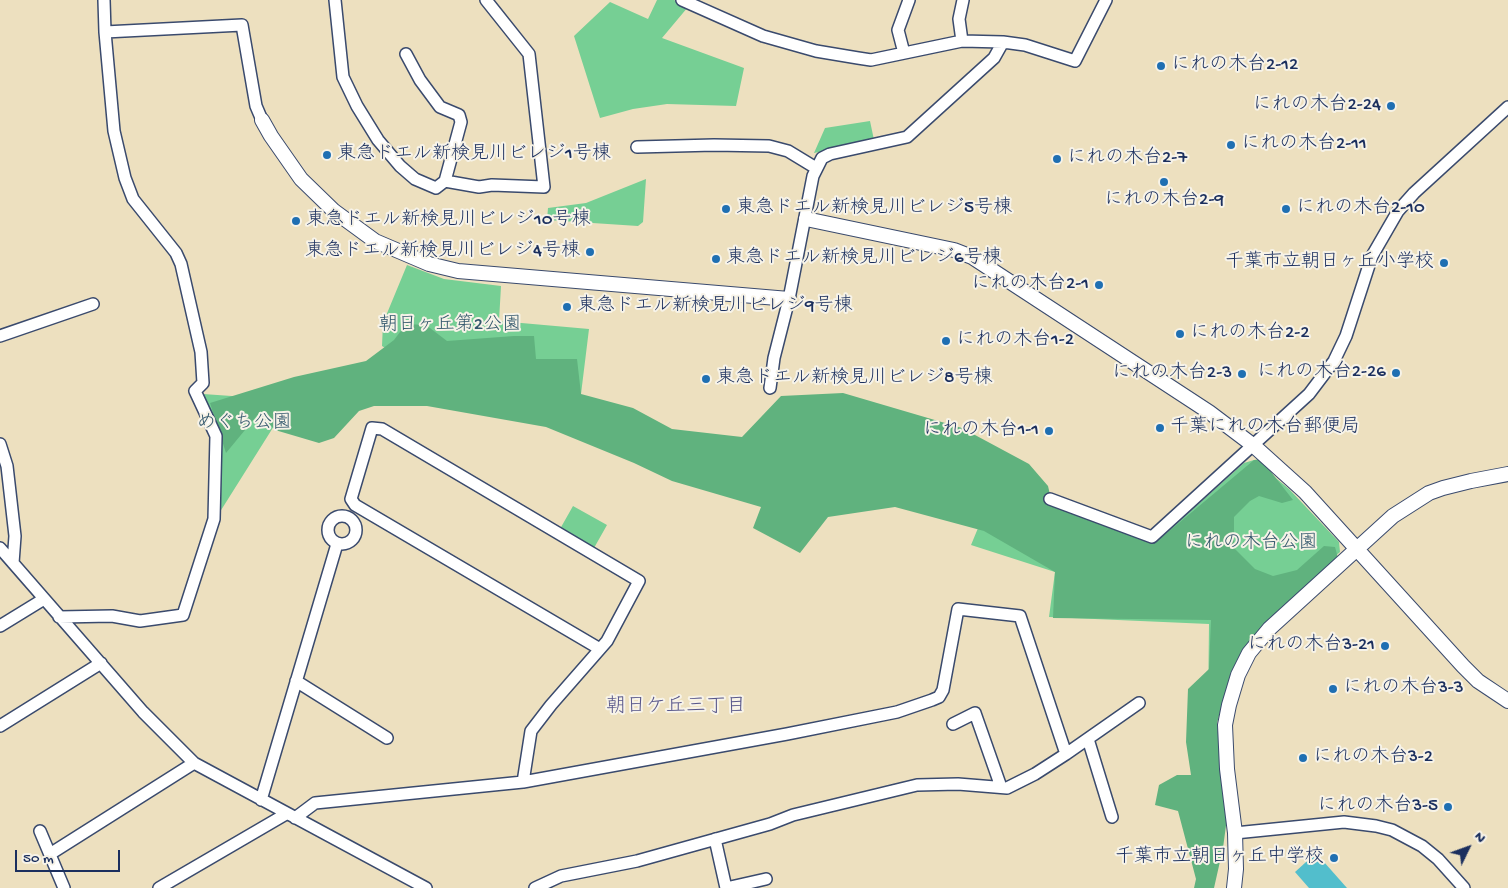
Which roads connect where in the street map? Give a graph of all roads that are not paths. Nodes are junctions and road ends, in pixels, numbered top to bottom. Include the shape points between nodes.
1 (104, 0) edge
2 (336, 0) edge
3 (486, 0) edge
4 (682, 0) edge
5 (909, 0) edge
6 (963, 0) edge
7 (1106, 0) edge
8 (105, 32) junction
9 (962, 41) junction
10 (1003, 42) junction
11 (904, 53) junction
12 (406, 54) dead end
13 (1508, 108) edge
14 (262, 120) joint
15 (637, 147) dead end
16 (816, 168) junction
17 (445, 182) junction
18 (806, 219) junction
19 (789, 298) junction
20 (93, 304) dead end
21 (0, 336) edge
22 (770, 388) dead end
23 (0, 444) edge
24 (1254, 446) junction
25 (1508, 474) edge
26 (1050, 499) dead end
27 (356, 505) junction
28 (350, 518) junction
29 (337, 544) junction
30 (1358, 549) junction
31 (1, 552) edge
32 (13, 563) junction
33 (44, 599) junction
34 (59, 616) junction
35 (0, 626) edge
36 (600, 649) junction
37 (101, 663) junction
38 (296, 681) junction
39 (1508, 701) edge
40 (1139, 703) dead end
41 (953, 724) dead end
42 (0, 726) edge
43 (387, 738) dead end
44 (1088, 739) junction
45 (1066, 754) junction
46 (194, 763) junction
47 (523, 782) junction
48 (1001, 787) junction
49 (261, 800) junction
50 (291, 816) junction
51 (1112, 817) dead end
52 (40, 831) dead end
53 (1235, 833) junction
54 (715, 839) junction
55 (50, 854) junction
56 (766, 879) dead end
57 (64, 888) edge
58 (159, 888) edge
59 (426, 888) edge
60 (535, 888) edge
61 (726, 888) edge
62 (1234, 888) edge
63 (1464, 888) edge

1 - 8 street
2 - 17 street via 343,77 378,140 415,179 436,188
3 - 17 street via 529,54 544,187 479,187
4 - 11 street via 763,36 816,51 871,60
5 - 11 street via 898,30
6 - 9 street via 959,19
7 - 10 street via 1075,61 1025,45
8 - 14 street via 242,25 256,106
8 - 34 street via 114,131 125,178 133,199 176,253 187,287 201,352 203,383 195,391 216,436 214,519 183,615 140,620 112,616
9 - 10 street
9 - 11 street
10 - 16 street via 994,58 907,137 830,154 822,158
12 - 17 street via 440,107 459,115 461,122
13 - 24 street via 1398,211 1372,256 1346,336 1334,361 1310,394
14 - 19 street via 301,178 334,211 375,241 429,264 458,271
15 - 16 street via 769,146 788,151
16 - 18 street
18 - 19 street
18 - 24 street via 954,250 972,257 1209,412
19 - 22 street
20 - 21 street
23 - 32 street via 7,466 15,536
24 - 26 street via 1152,537
24 - 30 street via 1305,492
25 - 30 street via 1429,493 1393,516
27 - 28 street
27 - 36 street
27 - 36 street via 351,499 372,428 382,429 639,581
28 - 29 street via 357,531 353,539
28 - 29 street via 336,516 328,524 328,536
29 - 38 street
30 - 39 street via 1463,666
30 - 53 street via 1269,629 1249,653 1238,676 1225,725
31 - 32 street
32 - 33 street
33 - 34 street
33 - 35 street
34 - 37 street
36 - 47 street via 531,731
37 - 42 street
37 - 46 street via 143,712
38 - 43 street
38 - 49 street
40 - 44 street
41 - 48 street via 975,713
44 - 45 street
44 - 51 street
45 - 47 street via 1020,616 958,609 943,690 932,700 897,712
45 - 48 street via 1021,781 1007,788
46 - 49 street
46 - 55 street
47 - 50 street via 315,803
48 - 54 street via 917,785 793,815
49 - 50 street
50 - 58 street
50 - 59 street
52 - 55 street
53 - 62 street
53 - 63 street via 1344,822 1376,826 1392,830 1422,846
54 - 60 street via 637,861 560,876
54 - 61 street
55 - 57 street
56 - 61 street

